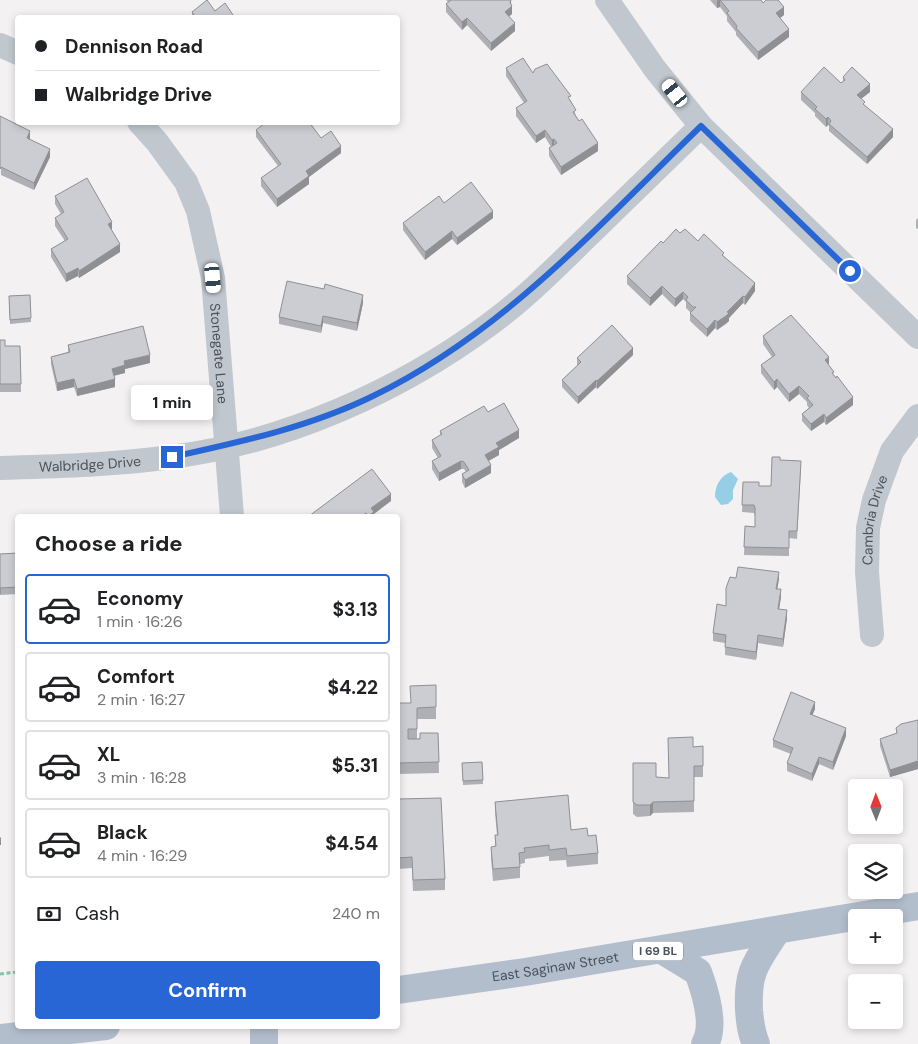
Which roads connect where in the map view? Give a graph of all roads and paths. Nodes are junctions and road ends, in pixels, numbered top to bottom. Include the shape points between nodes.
1 (607, 0) edge
2 (0, 45) edge
3 (15, 52) edge
4 (142, 125) edge
5 (701, 126) junction
6 (918, 336) edge
7 (918, 416) edge
8 (227, 446) junction
9 (0, 468) edge
10 (232, 514) edge
11 (872, 635) dead end
12 (918, 906) edge
13 (776, 932) junction
14 (662, 950) junction
15 (15, 972) edge
16 (0, 974) edge
17 (400, 990) edge
18 (80, 1029) edge
19 (264, 1029) edge
20 (0, 1038) edge
21 (264, 1044) edge
22 (705, 1044) edge
23 (756, 1044) edge

1 - 5 street via 655,69
2 - 3 street
4 - 8 street, Stonegate Lane via 186,182 198,212 213,278
5 - 6 street
5 - 8 street, Walbridge Drive via 543,280 492,323 446,355 373,396 300,426
7 - 11 street, Cambria Drive via 892,451 870,519 867,572
8 - 9 street, Walbridge Drive via 172,457
8 - 10 street, Stonegate Lane
12 - 13 main road, East Saginaw Street / I 69 BL
13 - 14 main road, East Saginaw Street / I 69 BL
13 - 23 main road via 755,965 748,985 751,1032
14 - 17 main road, East Saginaw Street / I 69 BL
14 - 22 main road via 698,972 708,1002 709,1038
15 - 16 path
18 - 20 main road
19 - 21 main road

